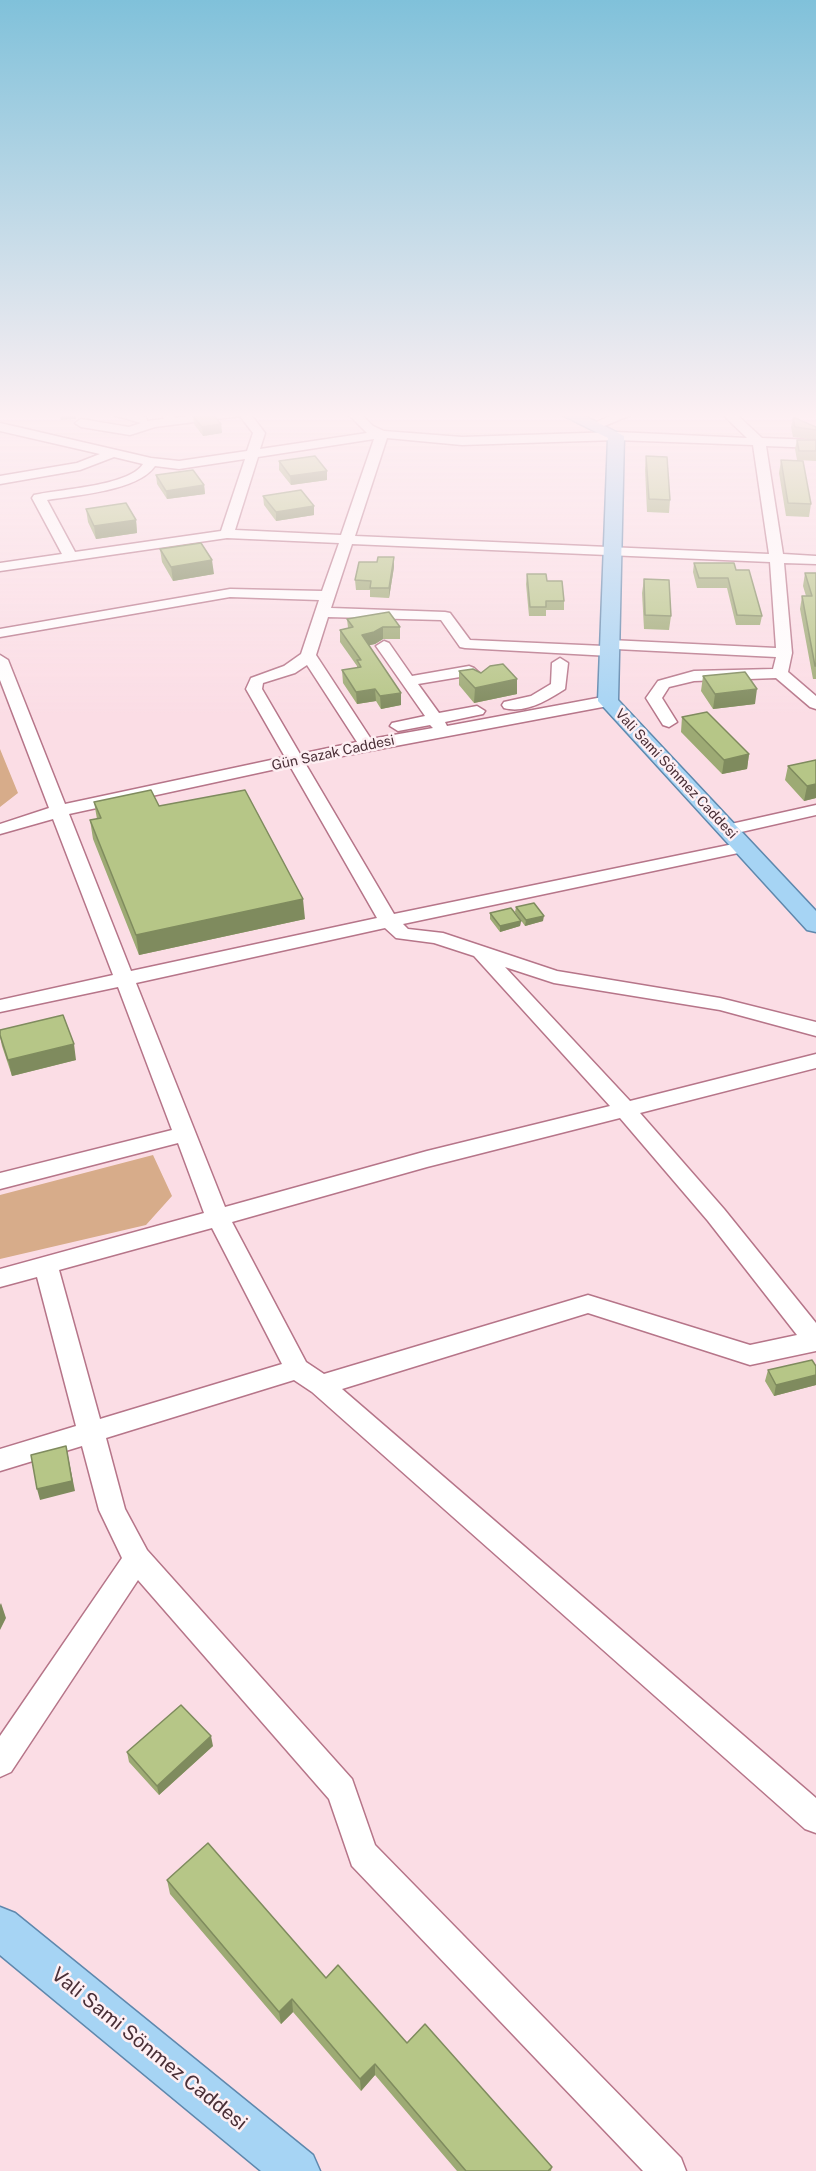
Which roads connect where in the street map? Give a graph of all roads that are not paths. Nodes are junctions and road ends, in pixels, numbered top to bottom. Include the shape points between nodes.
1 (47, 513) edge
2 (233, 513) edge
3 (356, 513) edge
4 (614, 513) edge
5 (770, 513) edge
6 (227, 534) junction
7 (348, 539) junction
8 (613, 552) junction
9 (71, 557) junction
10 (777, 559) junction
11 (816, 560) edge
12 (0, 567) edge
13 (329, 596) junction
14 (323, 612) junction
15 (0, 633) edge
16 (384, 645) dead end
17 (610, 648) junction
18 (784, 653) junction
19 (308, 655) junction
20 (0, 660) edge
21 (560, 663) dead end
22 (780, 673) junction
23 (479, 680) edge
24 (408, 681) junction
25 (608, 700) junction
26 (816, 704) edge
27 (669, 722) dead end
28 (438, 725) junction
29 (383, 729) dead end
30 (367, 745) junction
31 (296, 760) junction
32 (816, 810) edge
33 (58, 811) junction
34 (0, 815) edge
35 (0, 829) edge
36 (728, 830) junction
37 (743, 847) junction
38 (388, 921) junction
39 (816, 925) edge
40 (481, 952) junction
41 (125, 979) junction
42 (0, 1006) edge
43 (816, 1029) edge
44 (816, 1061) edge
45 (625, 1109) junction
46 (185, 1134) junction
47 (0, 1181) edge
48 (217, 1216) junction
49 (46, 1266) junction
50 (0, 1278) edge
51 (816, 1340) edge
52 (297, 1369) junction
53 (321, 1385) junction
54 (90, 1432) junction
55 (0, 1460) edge
56 (137, 1559) junction
57 (0, 1762) edge
58 (816, 1818) edge
59 (0, 1928) edge
60 (297, 2171) edge
61 (668, 2171) edge

1 - 9 street
2 - 6 street
3 - 7 street
4 - 8 main road, Vali Sami Sönmez Caddesi
5 - 10 street
6 - 7 street
6 - 9 street
7 - 8 street
7 - 13 street
8 - 10 street
8 - 17 main road, Vali Sami Sönmez Caddesi
9 - 12 street
10 - 11 street
10 - 18 street
13 - 14 street
13 - 15 street via 230,593
14 - 17 street via 445,616 465,644
14 - 19 street
16 - 24 street
17 - 18 street
17 - 25 main road, Vali Sami Sönmez Caddesi
18 - 22 street
19 - 30 street
19 - 31 street via 298,667 256,681 254,689
20 - 33 street
21 - 28 street via 559,686 536,700
22 - 26 street
22 - 27 street via 694,676 663,684 654,698
23 - 24 street via 469,671
24 - 28 street
25 - 28 street, Gün Sazak Caddesi
25 - 36 main road, Vali Sami Sönmez Caddesi
28 - 29 street
28 - 30 street, Gün Sazak Caddesi
30 - 31 street, Gün Sazak Caddesi
31 - 33 street, Gün Sazak Caddesi
31 - 38 street
32 - 36 street
33 - 34 street, Gün Sazak Caddesi
33 - 35 street, Gün Sazak Caddesi
33 - 41 street
36 - 37 main road, Vali Sami Sönmez Caddesi
37 - 38 street
37 - 39 main road, Vali Sami Sönmez Caddesi
38 - 40 street via 403,933 436,937
38 - 41 street
40 - 43 street via 554,976 720,1004
40 - 45 street
41 - 42 street
41 - 46 street
44 - 45 street
45 - 48 street
45 - 51 street
46 - 47 street
46 - 48 street
48 - 49 street
48 - 52 street
49 - 50 street
49 - 54 street
51 - 53 street via 750,1355 588,1304
52 - 53 street
52 - 54 street
53 - 58 street
54 - 55 street
54 - 56 street via 112,1510
56 - 57 street
56 - 61 street via 341,1790 363,1855
59 - 60 main road, Vali Sami Sönmez Caddesi

